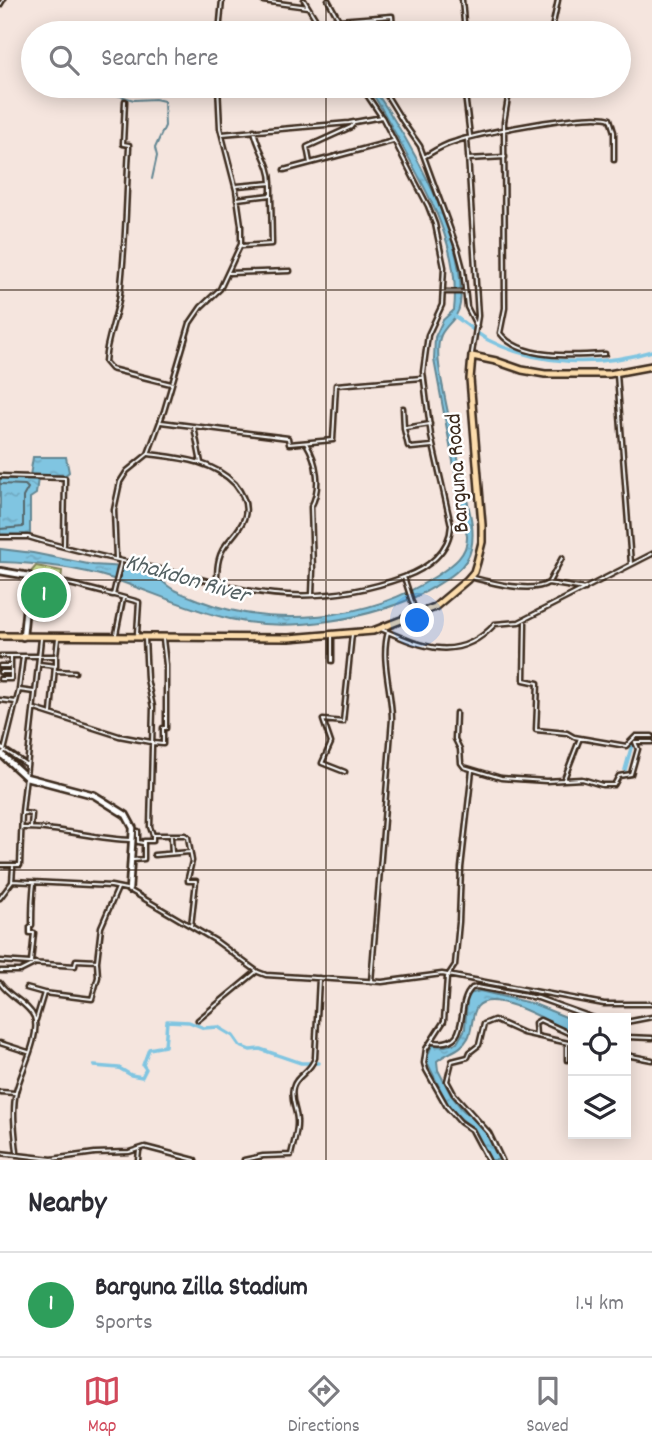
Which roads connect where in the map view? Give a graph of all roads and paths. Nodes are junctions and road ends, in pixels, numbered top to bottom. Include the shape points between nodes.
1 (3, 0) edge
2 (222, 0) edge
3 (304, 0) edge
4 (328, 0) edge
5 (462, 0) edge
6 (558, 0) edge
7 (264, 1) edge
8 (0, 5) edge
9 (308, 7) junction
10 (339, 20) joint
11 (220, 21) edge
12 (317, 21) edge
13 (392, 21) edge
14 (464, 21) edge
15 (554, 21) edge
16 (219, 98) edge
17 (369, 98) edge
18 (388, 98) edge
19 (465, 98) edge
20 (508, 98) edge
21 (125, 100) dead end
22 (382, 117) junction
23 (355, 122) junction
24 (254, 130) junction
25 (505, 130) junction
26 (222, 134) junction
27 (469, 138) junction
28 (394, 141) junction
29 (505, 157) junction
30 (424, 158) junction
31 (467, 159) junction
32 (614, 160) dead end
33 (311, 164) junction
34 (284, 170) dead end
35 (271, 183) junction
36 (236, 187) junction
37 (271, 195) junction
38 (237, 199) junction
39 (241, 246) junction
40 (290, 271) dead end
41 (228, 273) junction
42 (443, 292) junction
43 (465, 292) junction
44 (477, 327) junction
45 (605, 354) dead end
46 (472, 356) junction
47 (652, 366) edge
48 (617, 373) junction
49 (424, 377) junction
50 (172, 384) junction
51 (403, 408) dead end
52 (160, 422) junction
53 (430, 424) junction
54 (194, 426) junction
55 (404, 429) junction
56 (306, 443) junction
57 (433, 445) junction
58 (148, 454) junction
59 (201, 463) junction
60 (0, 476) edge
61 (0, 537) edge
62 (64, 547) junction
63 (652, 554) edge
64 (562, 558) dead end
65 (116, 559) junction
66 (121, 561) junction
67 (631, 565) junction
68 (0, 572) edge
69 (404, 577) junction
70 (470, 577) junction
71 (62, 582) dead end
72 (217, 583) junction
73 (549, 583) junction
74 (586, 590) junction
75 (113, 595) junction
76 (312, 595) junction
77 (123, 598) junction
78 (417, 615) junction
79 (525, 620) junction
80 (380, 629) junction
81 (388, 632) junction
82 (352, 633) junction
83 (332, 635) junction
84 (0, 636) edge
85 (23, 637) junction
86 (41, 637) junction
87 (58, 637) junction
88 (116, 637) junction
89 (137, 637) junction
90 (145, 637) junction
91 (163, 638) junction
92 (0, 656) edge
93 (11, 656) junction
94 (23, 656) junction
95 (56, 656) junction
96 (40, 657) junction
97 (332, 661) dead end
98 (39, 664) junction
99 (0, 666) edge
100 (55, 666) junction
101 (11, 667) junction
102 (55, 671) junction
103 (0, 672) edge
104 (11, 672) junction
105 (75, 672) dead end
106 (0, 679) edge
107 (19, 690) junction
108 (36, 693) junction
109 (0, 699) edge
110 (16, 702) junction
111 (34, 709) junction
112 (456, 713) dead end
113 (51, 714) junction
114 (652, 736) edge
115 (580, 738) junction
116 (652, 742) edge
117 (152, 743) junction
118 (2, 752) edge
119 (28, 766) junction
120 (472, 770) junction
121 (345, 772) dead end
122 (26, 777) junction
123 (564, 780) junction
124 (22, 813) junction
125 (21, 828) junction
126 (31, 828) junction
127 (138, 831) dead end
128 (153, 835) junction
129 (171, 836) junction
130 (133, 840) junction
131 (144, 843) junction
132 (191, 852) junction
133 (172, 853) junction
134 (154, 855) dead end
135 (131, 861) junction
136 (0, 865) edge
137 (13, 866) junction
138 (12, 881) junction
139 (34, 882) junction
140 (118, 887) junction
141 (129, 890) junction
142 (0, 898) edge
143 (191, 926) junction
144 (0, 961) edge
145 (97, 961) junction
146 (31, 962) junction
147 (36, 962) junction
148 (0, 971) edge
149 (257, 971) junction
150 (448, 975) junction
151 (318, 977) junction
152 (370, 982) junction
153 (0, 983) edge
154 (26, 988) dead end
155 (44, 993) junction
156 (652, 1004) edge
157 (580, 1013) edge
158 (652, 1017) edge
159 (198, 1020) dead end
160 (631, 1021) edge
161 (35, 1023) junction
162 (568, 1033) edge
163 (536, 1035) junction
164 (631, 1037) edge
165 (652, 1038) edge
166 (432, 1042) junction
167 (567, 1042) joint
168 (0, 1043) edge
169 (29, 1052) junction
170 (631, 1056) edge
171 (567, 1060) dead end
172 (652, 1060) edge
173 (0, 1092) edge
174 (16, 1093) junction
175 (139, 1149) junction
176 (0, 1153) edge
177 (18, 1155) junction
178 (138, 1160) edge
179 (195, 1160) edge
180 (244, 1160) edge
181 (488, 1160) edge
182 (502, 1160) edge

1 - 8 street
2 - 11 street
3 - 9 street
4 - 10 street
5 - 14 street
6 - 15 street
7 - 9 street
9 - 12 street
10 - 13 street via 392,16
16 - 26 street
17 - 22 street
18 - 30 street
19 - 27 street
20 - 25 street
21 - 50 street via 123,144 129,145 126,236 120,295 105,362 111,369
22 - 23 street
22 - 28 street
23 - 24 street
23 - 33 street via 307,147
24 - 26 street
24 - 35 street via 271,171
25 - 27 street
25 - 29 street
25 - 32 street via 603,116 614,128
26 - 36 street
27 - 30 street
27 - 31 street
28 - 33 street
28 - 42 street via 435,224 444,267
29 - 31 street
29 - 45 street via 505,308 500,333 530,351 564,356
30 - 43 street via 458,250
31 - 44 street
33 - 34 street
35 - 36 street
35 - 37 street
36 - 38 street
37 - 38 street
37 - 39 street via 272,244
38 - 39 street
39 - 41 street
40 - 41 street
41 - 50 street via 190,323
42 - 43 street
42 - 49 street via 428,335
43 - 44 street
44 - 46 street
46 - 48 main road via 545,374
46 - 70 main road, Barguna Road via 482,542
47 - 48 main road
48 - 67 street
49 - 53 street
49 - 56 street via 336,385 334,440
50 - 52 street
51 - 55 street
52 - 54 street
52 - 58 street
53 - 55 street
53 - 57 street
54 - 56 street via 288,438 289,444
54 - 59 street
55 - 57 street via 411,448
56 - 76 street via 313,454 318,484 311,507
57 - 69 street via 451,536 432,561
58 - 59 street
58 - 65 street via 124,474 117,494
59 - 72 street via 225,474 241,491 245,503 244,521 219,558
60 - 62 street via 65,478
61 - 62 street via 28,537
62 - 65 street
63 - 67 street
64 - 73 street
65 - 66 street
66 - 72 street
66 - 75 street
67 - 74 street
68 - 85 street via 29,576
69 - 76 street via 371,589
69 - 78 street
70 - 73 street via 523,587
70 - 78 main road via 435,607
71 - 75 street
72 - 76 street via 277,595
73 - 74 street
74 - 79 street
75 - 77 street
77 - 88 street
77 - 89 street via 139,602
78 - 80 main road
79 - 81 street via 495,624 484,636 456,649 426,647
79 - 115 street via 524,680 538,683 535,728
80 - 81 street
80 - 82 main road
81 - 152 street via 387,690 392,719
82 - 83 main road
82 - 121 street via 343,722 323,720 331,743 322,763
83 - 91 main road
83 - 97 street
84 - 85 main road
85 - 86 main road
86 - 87 main road
86 - 96 street
87 - 88 main road
87 - 95 street
88 - 89 main road
89 - 90 main road
90 - 91 main road
90 - 117 street
91 - 117 street via 166,728 163,744
92 - 93 street
93 - 94 street
93 - 101 street
94 - 96 street
94 - 107 street
95 - 96 street
95 - 100 street
96 - 98 street
98 - 100 street
98 - 108 street
99 - 101 street
100 - 102 street
101 - 104 street
102 - 105 street
102 - 113 street
103 - 104 street
104 - 106 street via 11,679
107 - 108 street
107 - 110 street
108 - 111 street
109 - 110 street
110 - 118 street
111 - 113 street
111 - 119 street
112 - 120 street via 454,739 461,763
113 - 117 street
114 - 115 street via 636,736 628,746
115 - 123 street
116 - 123 street via 635,741 638,749 631,774 619,776 614,785
117 - 128 street via 149,815
118 - 119 street
118 - 122 street
119 - 122 street
120 - 123 street via 501,778
120 - 150 street via 458,944
122 - 124 street
122 - 130 street via 87,792 119,809 132,823
124 - 125 street
124 - 126 street via 32,814
125 - 126 street
125 - 137 street via 20,865
126 - 130 street
127 - 131 street via 138,842
128 - 129 street
128 - 131 street via 153,841
129 - 132 street via 188,837
129 - 133 street
130 - 135 street
131 - 135 street via 144,859
132 - 133 street
132 - 143 street via 188,881 196,881
133 - 134 street
135 - 141 street
136 - 137 street
137 - 138 street
138 - 139 street
138 - 142 street
139 - 140 street
139 - 146 street
140 - 141 street
140 - 145 street via 101,927
141 - 143 street
143 - 149 street
144 - 146 street
145 - 147 street via 76,960 75,965
145 - 155 street via 92,999
146 - 147 street
147 - 148 street via 20,971
149 - 151 street
149 - 159 street
150 - 152 street
150 - 156 street via 604,1004
150 - 166 street via 444,1021
151 - 152 street
151 - 180 street via 315,1058 312,1068 293,1086 298,1126 291,1155
153 - 161 street via 30,1010
154 - 155 street
155 - 161 street
157 - 166 street via 538,998 477,987 465,997 456,1035 446,1042
158 - 160 street
161 - 169 street
162 - 163 street via 540,1020 535,1023
163 - 167 street
163 - 182 street via 491,1020 484,1024 478,1047 466,1060 452,1061 447,1081 489,1133
164 - 165 street
166 - 181 street via 424,1054 426,1070 452,1113 472,1130
167 - 171 street
168 - 169 street
169 - 174 street
170 - 172 street
173 - 174 street
174 - 177 street
175 - 177 street via 52,1159
175 - 178 street
175 - 179 street
176 - 177 street

